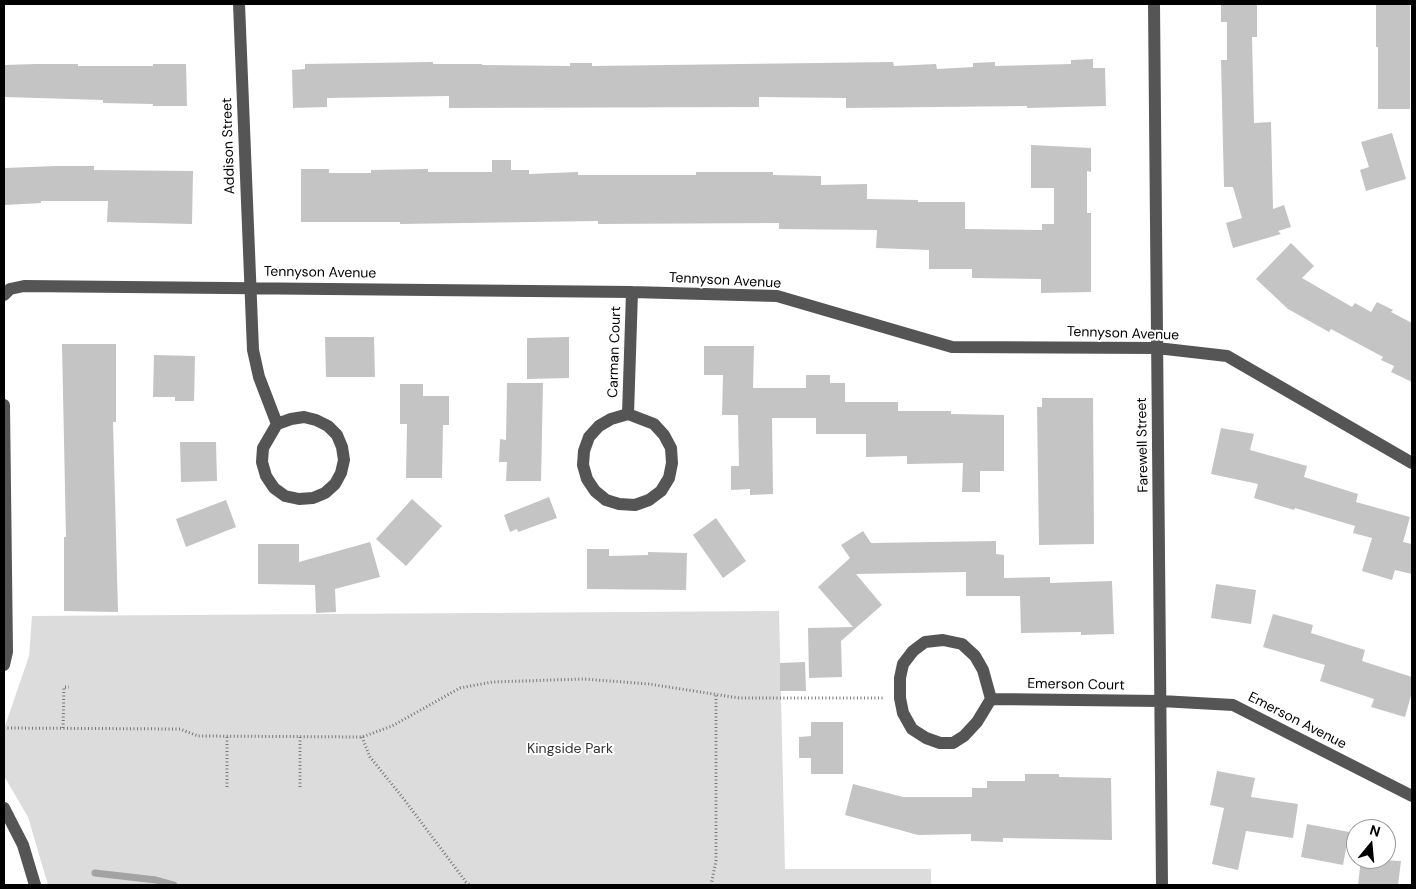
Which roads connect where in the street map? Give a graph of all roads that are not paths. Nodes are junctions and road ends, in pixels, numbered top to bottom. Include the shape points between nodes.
1 (239, 4) edge
2 (1154, 4) edge
3 (250, 288) junction
4 (632, 292) junction
5 (4, 295) edge
6 (1157, 348) junction
7 (4, 405) edge
8 (628, 414) junction
9 (277, 424) junction
10 (1412, 463) edge
11 (4, 665) edge
12 (991, 699) junction
13 (1161, 700) junction
14 (1412, 796) edge
15 (4, 808) edge
16 (35, 885) edge
17 (1162, 885) edge

1 - 3 street, Addison Street
2 - 6 street, Farewell Street
3 - 4 street, Tennyson Avenue
3 - 5 street, Tennyson Avenue via 24,286 10,289
3 - 9 street, Addison Street via 253,350 259,377
4 - 6 street, Tennyson Avenue via 777,296 952,347
4 - 8 street, Carman Court
6 - 10 street, Tennyson Avenue via 1227,356
6 - 13 street, Farewell Street
7 - 11 street via 7,652
8 - 8 street, Carman Court via 599,426 584,451 583,465 594,491 606,500 635,505 661,491 669,478 671,448 654,424
9 - 9 street via 304,417 328,426 337,436 344,460 335,484 325,493 299,499 285,496 274,488 262,462 263,448
12 - 12 street via 983,670 975,656 962,644 943,640 925,642 903,664 900,678 903,713 912,729 926,738 952,743 964,736
12 - 13 street, Emerson Court
13 - 14 street, Emerson Avenue via 1233,706
13 - 17 street, Farewell Street
15 - 16 street via 23,845

